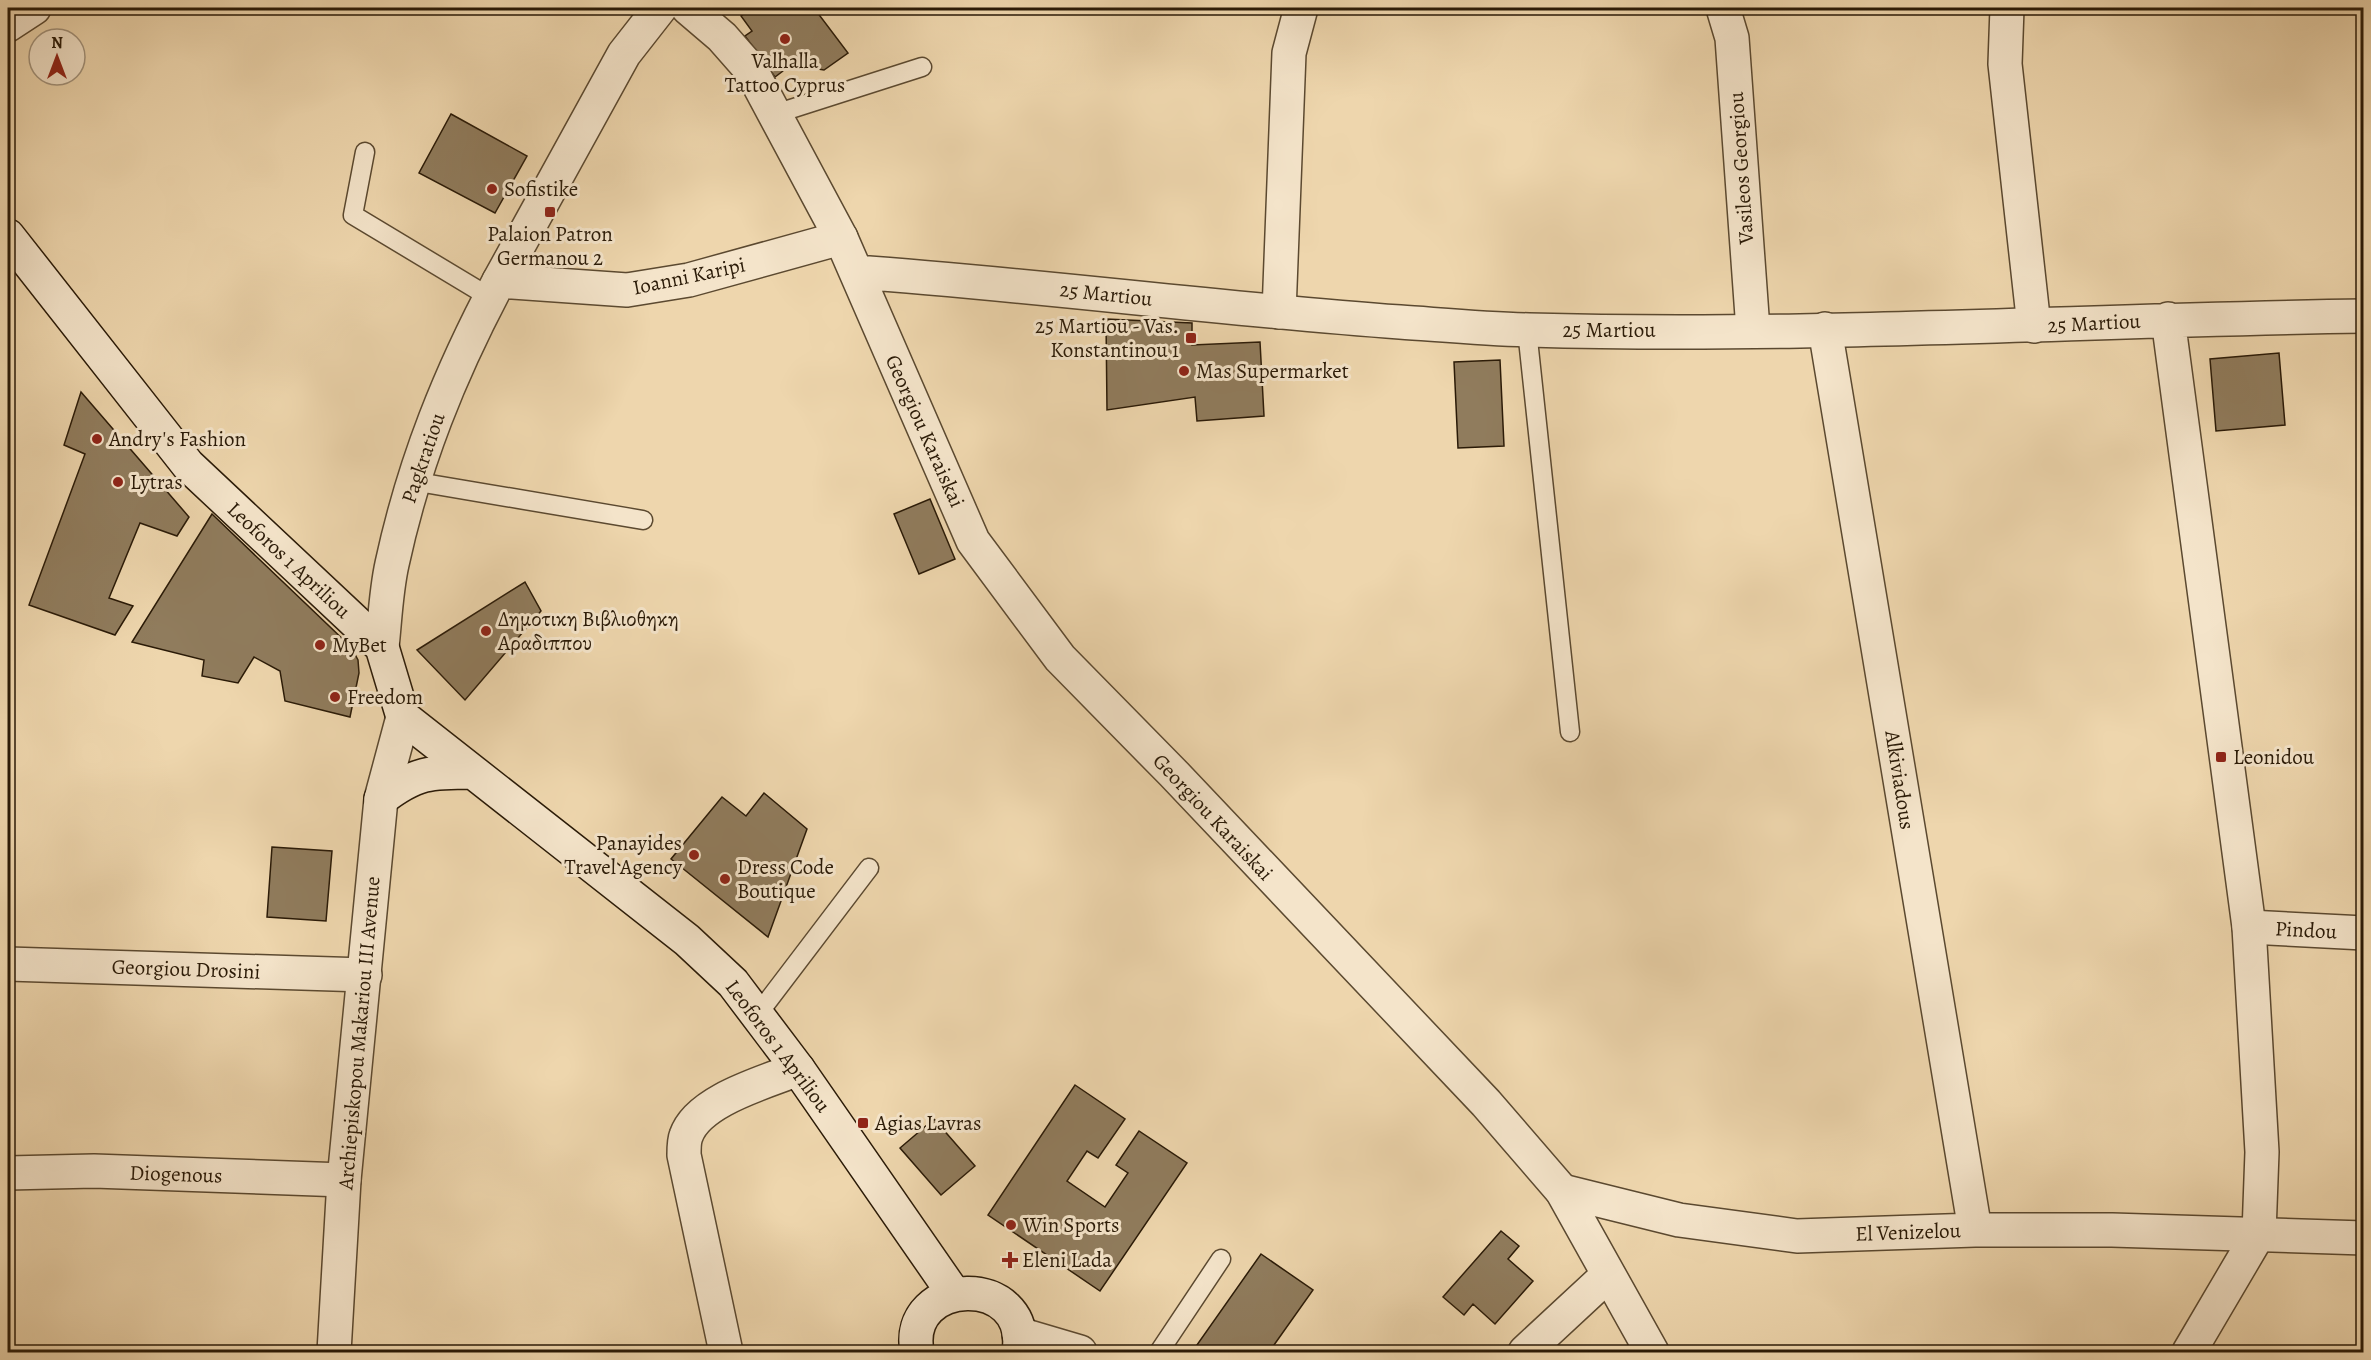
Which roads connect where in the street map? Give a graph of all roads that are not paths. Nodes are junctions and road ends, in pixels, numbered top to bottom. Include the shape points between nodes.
1 (34, 8) edge
2 (660, 8) edge
3 (688, 8) edge
4 (1301, 8) edge
5 (1723, 8) edge
6 (2007, 8) edge
7 (8, 25) edge
8 (922, 67) dead end
9 (775, 114) junction
10 (365, 152) dead end
11 (8, 236) edge
12 (841, 238) junction
13 (856, 272) junction
14 (495, 290) junction
15 (1279, 312) junction
16 (2364, 316) edge
17 (2168, 319) junction
18 (2034, 326) junction
19 (1825, 329) junction
20 (1527, 330) junction
21 (1753, 330) junction
22 (412, 481) junction
23 (643, 520) dead end
24 (381, 647) junction
25 (403, 717) junction
26 (1570, 732) dead end
27 (473, 772) junction
28 (381, 799) junction
29 (869, 868) dead end
30 (2249, 927) junction
31 (2364, 933) edge
32 (8, 964) edge
33 (365, 975) junction
34 (758, 1014) junction
35 (798, 1069) junction
36 (8, 1173) edge
37 (344, 1180) junction
38 (1562, 1191) junction
39 (1975, 1230) junction
40 (2259, 1233) junction
41 (2364, 1238) edge
42 (1221, 1259) dead end
43 (1608, 1275) junction
44 (954, 1294) junction
45 (1019, 1343) edge
46 (334, 1353) edge
47 (726, 1353) edge
48 (917, 1353) edge
49 (1080, 1353) edge
50 (1159, 1353) edge
51 (1525, 1353) edge
52 (1652, 1353) edge
53 (2189, 1353) edge

1 - 7 street
2 - 14 street, Pagkratiou via 624,54
3 - 9 street, Georgiou Karaiskai via 722,37 751,70
4 - 15 street via 1289,53
5 - 21 street, Vasileos Georgiou via 1732,38
6 - 18 street via 2005,64
8 - 9 lane
9 - 12 street, Georgiou Karaiskai
10 - 14 lane via 354,215
11 - 24 street, Leoforos 1 Apriliou via 188,465
12 - 13 street, Georgiou Karaiskai
12 - 14 street, Ioanni Karipi via 689,280 627,290
13 - 15 street, 25 Martiou via 1027,285
13 - 38 street, Georgiou Karaiskai via 973,541 1060,658 1486,1103
14 - 22 street, Pagkratiou via 455,365
15 - 20 street, 25 Martiou
16 - 17 street, 25 Martiou
17 - 18 street, 25 Martiou
17 - 30 street
18 - 19 street, 25 Martiou
19 - 21 street, 25 Martiou
19 - 39 street, Alkiviadous
20 - 21 street, 25 Martiou
20 - 26 lane
22 - 23 lane
22 - 24 street, Pagkratiou via 391,567
24 - 25 street, Leoforos 1 Apriliou
25 - 27 street, Leoforos 1 Apriliou
25 - 28 street, Archiepiskopou Makariou III Avenue
27 - 28 street via 432,772 405,781
27 - 34 street, Leoforos 1 Apriliou via 687,940 733,983
28 - 33 street, Archiepiskopou Makariou III Avenue
29 - 34 lane
30 - 31 street, Pindou
30 - 40 street via 2262,1152
32 - 33 street, Georgiou Drosini
33 - 37 street, Archiepiskopou Makariou III Avenue
34 - 35 street, Leoforos 1 Apriliou
35 - 44 street, Leoforos 1 Apriliou
35 - 47 street via 713,1105 695,1121 686,1136 684,1155
36 - 37 street, Diogenous via 94,1171
37 - 46 street, Archiepiskopou Makariou III Avenue
38 - 39 street, El Venizelou via 1679,1220 1797,1236
38 - 43 street, Georgiou Karaiskai
39 - 40 street, El Venizelou
40 - 41 street, El Venizelou
40 - 53 street
42 - 50 lane
43 - 51 street
43 - 52 street, Georgiou Karaiskai
44 - 45 street via 987,1295 1002,1304 1013,1317
44 - 48 street via 926,1312 915,1343
45 - 49 street

